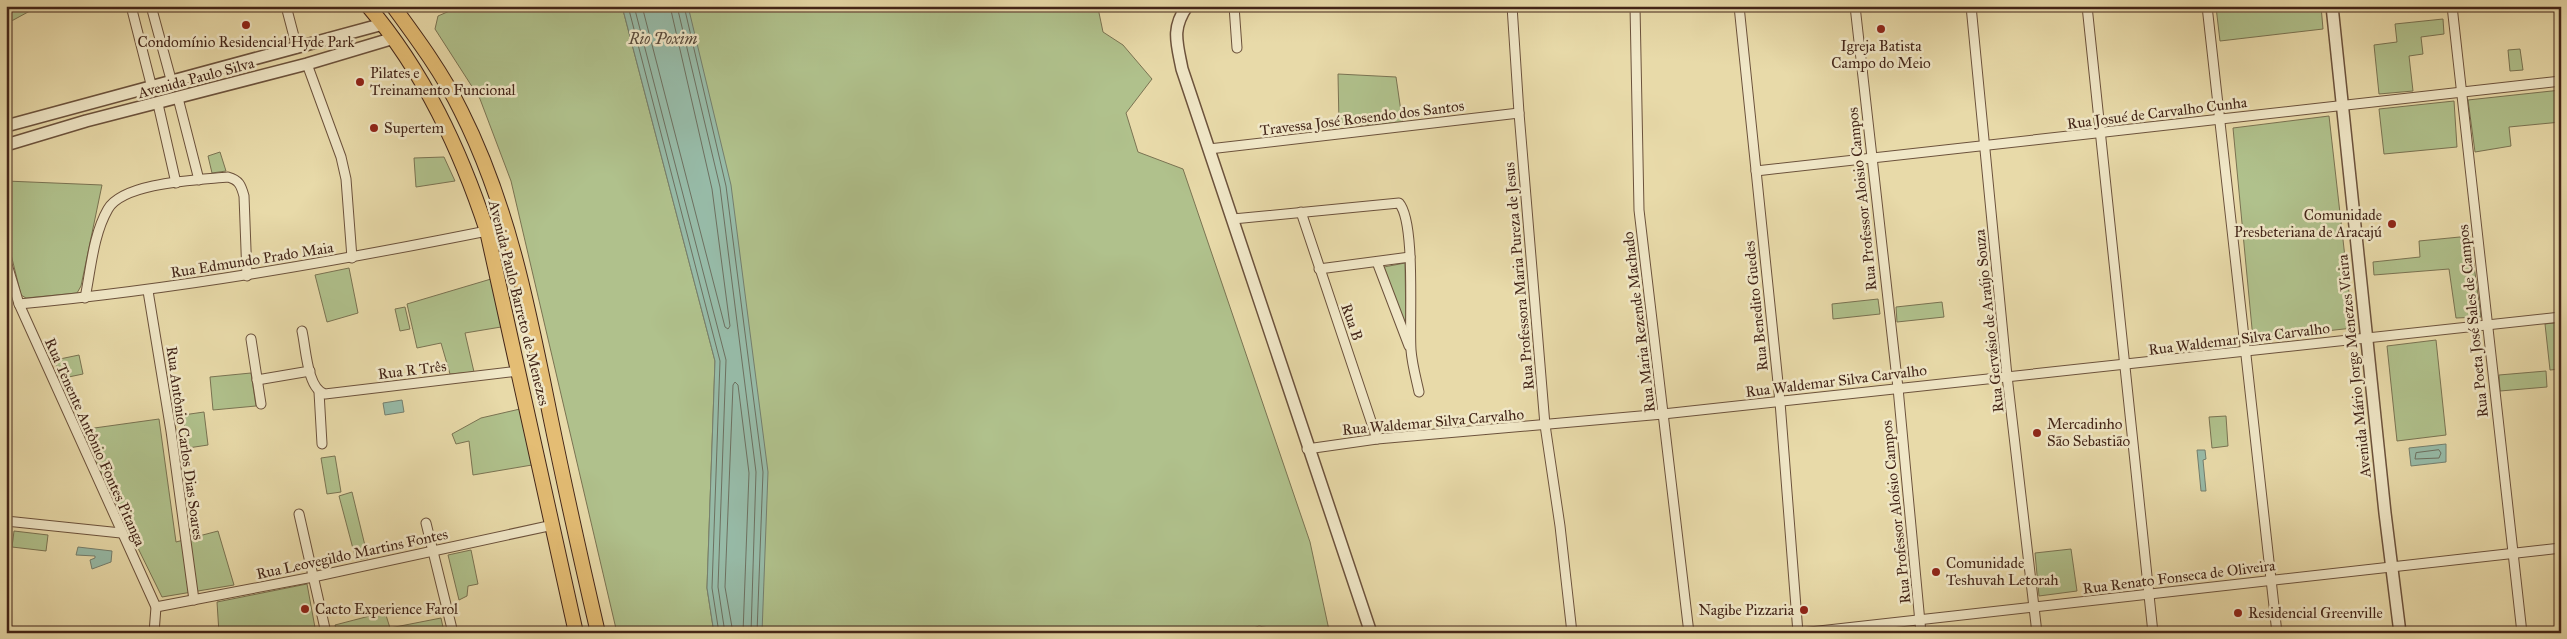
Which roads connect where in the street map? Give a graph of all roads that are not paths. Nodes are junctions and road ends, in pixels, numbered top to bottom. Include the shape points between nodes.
1 (132, 6) edge
2 (151, 6) edge
3 (286, 6) edge
4 (368, 6) edge
5 (394, 6) edge
6 (1186, 6) edge
7 (1234, 6) edge
8 (1512, 6) edge
9 (1635, 6) edge
10 (1739, 6) edge
11 (1855, 6) edge
12 (1971, 6) edge
13 (2087, 6) edge
14 (2207, 6) edge
15 (2332, 6) edge
16 (2452, 6) edge
17 (383, 24) junction
18 (344, 35) junction
19 (394, 38) junction
20 (297, 48) junction
21 (1237, 48) dead end
22 (352, 50) junction
23 (307, 64) junction
24 (201, 75) junction
25 (2561, 81) edge
26 (172, 83) junction
27 (152, 88) junction
28 (207, 91) junction
29 (2461, 91) junction
30 (178, 98) junction
31 (158, 104) junction
32 (2343, 104) junction
33 (83, 105) junction
34 (1518, 114) junction
35 (28, 118) junction
36 (2220, 119) junction
37 (86, 121) junction
38 (6, 126) edge
39 (2100, 134) junction
40 (26, 138) junction
41 (6, 145) edge
42 (1986, 146) junction
43 (1209, 149) junction
44 (1871, 158) junction
45 (1756, 171) junction
46 (199, 180) junction
47 (176, 182) junction
48 (1301, 212) junction
49 (1233, 219) junction
50 (487, 231) junction
51 (1410, 257) junction
52 (352, 258) junction
53 (6, 261) edge
54 (1377, 262) junction
55 (1319, 268) junction
56 (246, 276) junction
57 (9, 284) edge
58 (148, 291) junction
59 (85, 298) junction
60 (18, 304) junction
61 (2561, 317) edge
62 (2488, 326) junction
63 (302, 331) dead end
64 (2368, 337) junction
65 (251, 340) dead end
66 (1411, 352) junction
67 (2245, 352) junction
68 (2124, 366) junction
69 (310, 370) junction
70 (519, 371) junction
71 (2007, 376) junction
72 (257, 380) junction
73 (1898, 388) junction
74 (319, 392) junction
75 (1419, 392) dead end
76 (1780, 402) junction
77 (261, 404) dead end
78 (1663, 414) junction
79 (1545, 425) junction
80 (1377, 439) junction
81 (322, 444) dead end
82 (1307, 449) junction
83 (298, 514) dead end
84 (6, 521) edge
85 (426, 523) dead end
86 (553, 525) junction
87 (121, 534) junction
88 (2561, 548) edge
89 (433, 551) junction
90 (2513, 553) junction
91 (2392, 566) junction
92 (313, 577) junction
93 (2270, 579) junction
94 (2149, 595) junction
95 (194, 600) junction
96 (156, 607) junction
97 (2034, 607) junction
98 (1920, 619) junction
99 (154, 633) edge
100 (326, 633) edge
101 (453, 633) edge
102 (576, 633) edge
103 (598, 633) edge
104 (1370, 633) edge
105 (1572, 633) edge
106 (1689, 633) edge
107 (1800, 633) edge
108 (1921, 633) edge
109 (2037, 633) edge
110 (2153, 633) edge
111 (2277, 633) edge
112 (2400, 633) edge
113 (2522, 633) edge

1 - 27 street
2 - 26 street
3 - 20 street
4 - 17 main road, Avenida Paulo Barreto de Menezes
5 - 103 main road, Avenida Paulo Barreto de Menezes via 425,49 461,110 485,162 507,226 540,362
6 - 43 street via 1178,19 1177,41 1182,68
7 - 21 street
8 - 34 street, Rua Professora Maria Pureza de Jesus
9 - 78 street, Rua Maria Rezende Machado via 1639,210
10 - 45 street, Rua Benedito Guedes
11 - 44 street, Rua Professor Aloisio Campos
12 - 42 street, Rua Gervásio de Araújo Souza
13 - 39 street
14 - 36 street
15 - 32 street, Avenida Mário Jorge Menezes Vieira
16 - 29 street, Rua Poeta José Sales de Campos
17 - 18 street, Avenida Paulo Silva
17 - 19 main road, Avenida Paulo Barreto de Menezes
18 - 20 street, Avenida Paulo Silva
18 - 22 street
19 - 22 street, Avenida Paulo Silva
19 - 50 main road, Avenida Paulo Barreto de Menezes via 447,128 470,177
20 - 24 street, Avenida Paulo Silva
22 - 23 street, Avenida Paulo Silva
23 - 28 street, Avenida Paulo Silva
23 - 52 street via 341,156 346,179
24 - 26 street, Avenida Paulo Silva
24 - 28 street
25 - 29 street, Rua Josué de Carvalho Cunha
26 - 27 street, Avenida Paulo Silva
27 - 33 street, Avenida Paulo Silva
28 - 30 street, Avenida Paulo Silva
29 - 32 street, Rua Josué de Carvalho Cunha
29 - 62 street, Rua Poeta José Sales de Campos
30 - 31 street, Avenida Paulo Silva
30 - 46 street
31 - 37 street, Avenida Paulo Silva
31 - 47 street
32 - 36 street, Rua Josué de Carvalho Cunha
32 - 64 street, Avenida Mário Jorge Menezes Vieira
33 - 35 street, Avenida Paulo Silva
33 - 37 street
34 - 43 street, Travessa José Rosendo dos Santos
34 - 79 street, Rua Professora Maria Pureza de Jesus
35 - 38 street, Avenida Paulo Silva
35 - 40 street via 21,131
36 - 39 street, Rua Josué de Carvalho Cunha
36 - 67 street
37 - 40 street, Avenida Paulo Silva
39 - 42 street, Rua Josué de Carvalho Cunha
39 - 68 street
40 - 41 street, Avenida Paulo Silva
42 - 44 street, Rua Josué de Carvalho Cunha
42 - 71 street, Rua Gervásio de Araújo Souza
43 - 49 street
44 - 45 street, Rua Josué de Carvalho Cunha
44 - 73 street, Rua Professor Aloisio Campos
45 - 76 street, Rua Benedito Guedes
46 - 47 street
46 - 56 street via 228,177 241,186
47 - 59 street via 129,192 109,208 99,230
48 - 49 street
48 - 51 street via 1399,203 1403,208
48 - 55 street, Rua B
49 - 82 street
50 - 52 street, Rua Edmundo Prado Maia
50 - 70 main road, Avenida Paulo Barreto de Menezes
51 - 54 street
51 - 66 street
52 - 56 street, Rua Edmundo Prado Maia
53 - 57 street, Rua Tenente Antônio Fontes Pitanga
54 - 55 street
54 - 66 street
55 - 80 street, Rua B
56 - 58 street, Rua Edmundo Prado Maia
57 - 60 street, Rua Tenente Antônio Fontes Pitanga
58 - 59 street, Rua Edmundo Prado Maia
58 - 95 street, Rua Antônio Carlos Dias Soares
59 - 60 street, Rua Edmundo Prado Maia
60 - 87 street, Rua Tenente Antônio Fontes Pitanga
61 - 62 street, Rua Waldemar Silva Carvalho
62 - 64 street, Rua Waldemar Silva Carvalho
62 - 90 street, Rua Poeta José Sales de Campos
63 - 69 street
64 - 67 street, Rua Waldemar Silva Carvalho
64 - 91 street, Avenida Mário Jorge Menezes Vieira
65 - 72 street
66 - 75 street
67 - 68 street, Rua Waldemar Silva Carvalho
67 - 93 street
68 - 71 street, Rua Waldemar Silva Carvalho
68 - 94 street
69 - 72 street
69 - 74 street via 313,384
70 - 74 street, Rua R Três via 325,394
70 - 86 main road, Avenida Paulo Barreto de Menezes
71 - 73 street, Rua Waldemar Silva Carvalho
71 - 97 street, Rua Gervásio de Araújo Souza
72 - 77 street
73 - 76 street, Rua Waldemar Silva Carvalho
73 - 98 street, Rua Professor Aloísio Campos
74 - 81 street
76 - 78 street, Rua Waldemar Silva Carvalho
76 - 107 street, Rua Benedito Guedes
78 - 79 street, Rua Waldemar Silva Carvalho
78 - 106 street, Rua Maria Rezende Machado
79 - 80 street, Rua Waldemar Silva Carvalho
79 - 105 street, Rua Professora Maria Pureza de Jesus
80 - 82 street, Rua Waldemar Silva Carvalho
82 - 104 street
83 - 92 street
84 - 87 street
85 - 89 street
86 - 89 street, Rua Leovegildo Martins Fontes
86 - 102 main road, Avenida Paulo Barreto de Menezes
87 - 96 street, Rua Tenente Antônio Fontes Pitanga
88 - 90 street, Rua Renato Fonseca de Oliveira
89 - 92 street, Rua Leovegildo Martins Fontes
89 - 101 street
90 - 91 street, Rua Renato Fonseca de Oliveira
90 - 113 street, Rua Poeta José Sales de Campos
91 - 93 street, Rua Renato Fonseca de Oliveira
91 - 112 street, Avenida Mário Jorge Menezes Vieira
92 - 95 street, Rua Leovegildo Martins Fontes
92 - 100 street
93 - 94 street, Rua Renato Fonseca de Oliveira
93 - 111 street
94 - 97 street, Rua Renato Fonseca de Oliveira
94 - 110 street
95 - 96 street, Rua Leovegildo Martins Fontes
96 - 99 street
97 - 98 street, Rua Renato Fonseca de Oliveira
97 - 109 street, Rua Gervásio de Araújo Souza
98 - 107 street, Rua Renato Fonseca de Oliveira
98 - 108 street, Rua Professor Aloísio Campos

